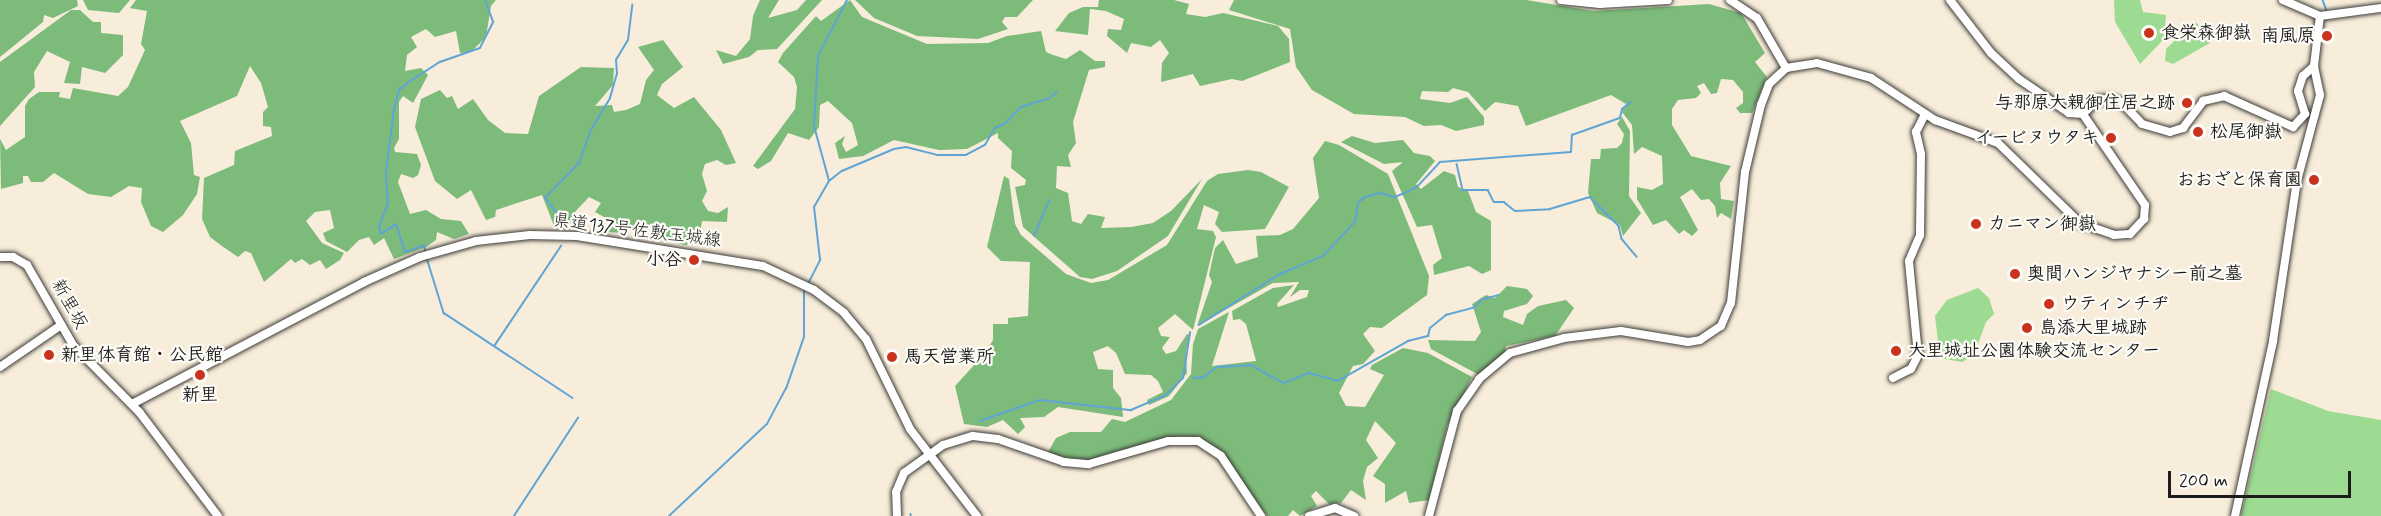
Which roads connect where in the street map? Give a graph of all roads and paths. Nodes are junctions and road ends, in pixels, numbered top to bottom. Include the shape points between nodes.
1 (1561, 0) edge
2 (1668, 0) edge
3 (1730, 0) edge
4 (1950, 0) edge
5 (2283, 0) edge
6 (2381, 9) edge
7 (2320, 16) junction
8 (2314, 66) junction
9 (1786, 68) junction
10 (1925, 114) junction
11 (2083, 114) junction
12 (0, 257) edge
13 (61, 325) junction
14 (0, 367) edge
15 (1893, 378) dead end
16 (132, 404) junction
17 (927, 454) junction
18 (218, 516) edge
19 (897, 516) edge
20 (977, 516) edge
21 (1261, 516) edge
22 (1309, 516) edge
23 (1354, 516) edge
24 (1429, 516) edge
25 (2235, 516) edge

1 - 2 street via 1600,4
3 - 9 street via 1757,18
4 - 11 street via 1991,53 2019,79 2069,113
5 - 7 street
6 - 7 street
7 - 8 street
8 - 11 street via 2299,83 2305,114 2293,127 2224,96 2203,101 2183,128 2170,132 2142,124 2121,102 2108,99 2097,100
8 - 25 street via 2320,95 2297,181 2273,341
9 - 10 street via 1811,63 1854,72 1890,89
9 - 24 street via 1769,84 1761,105 1745,172 1731,303 1721,326 1700,340 1688,342 1621,331 1564,338 1510,352 1479,379 1457,411
10 - 11 street via 1998,143 2080,223 2114,235 2130,234 2144,219 2145,205
10 - 15 street via 1916,132 1921,154 1920,235 1909,261 1918,355 1911,369
12 - 13 street, 新里坂 via 13,257 27,265
13 - 14 street
13 - 16 street, 新里坂 via 94,370
16 - 17 street, 県道137号佐敷玉城線 via 364,282 426,256 476,242 577,236 763,266 807,285 844,313 866,339 906,423
16 - 18 street
17 - 19 street via 898,482
17 - 20 street, 県道137号佐敷玉城線
17 - 21 street via 961,438 985,436 1064,462 1089,465 1168,441 1192,439 1221,456
22 - 23 street via 1335,508

